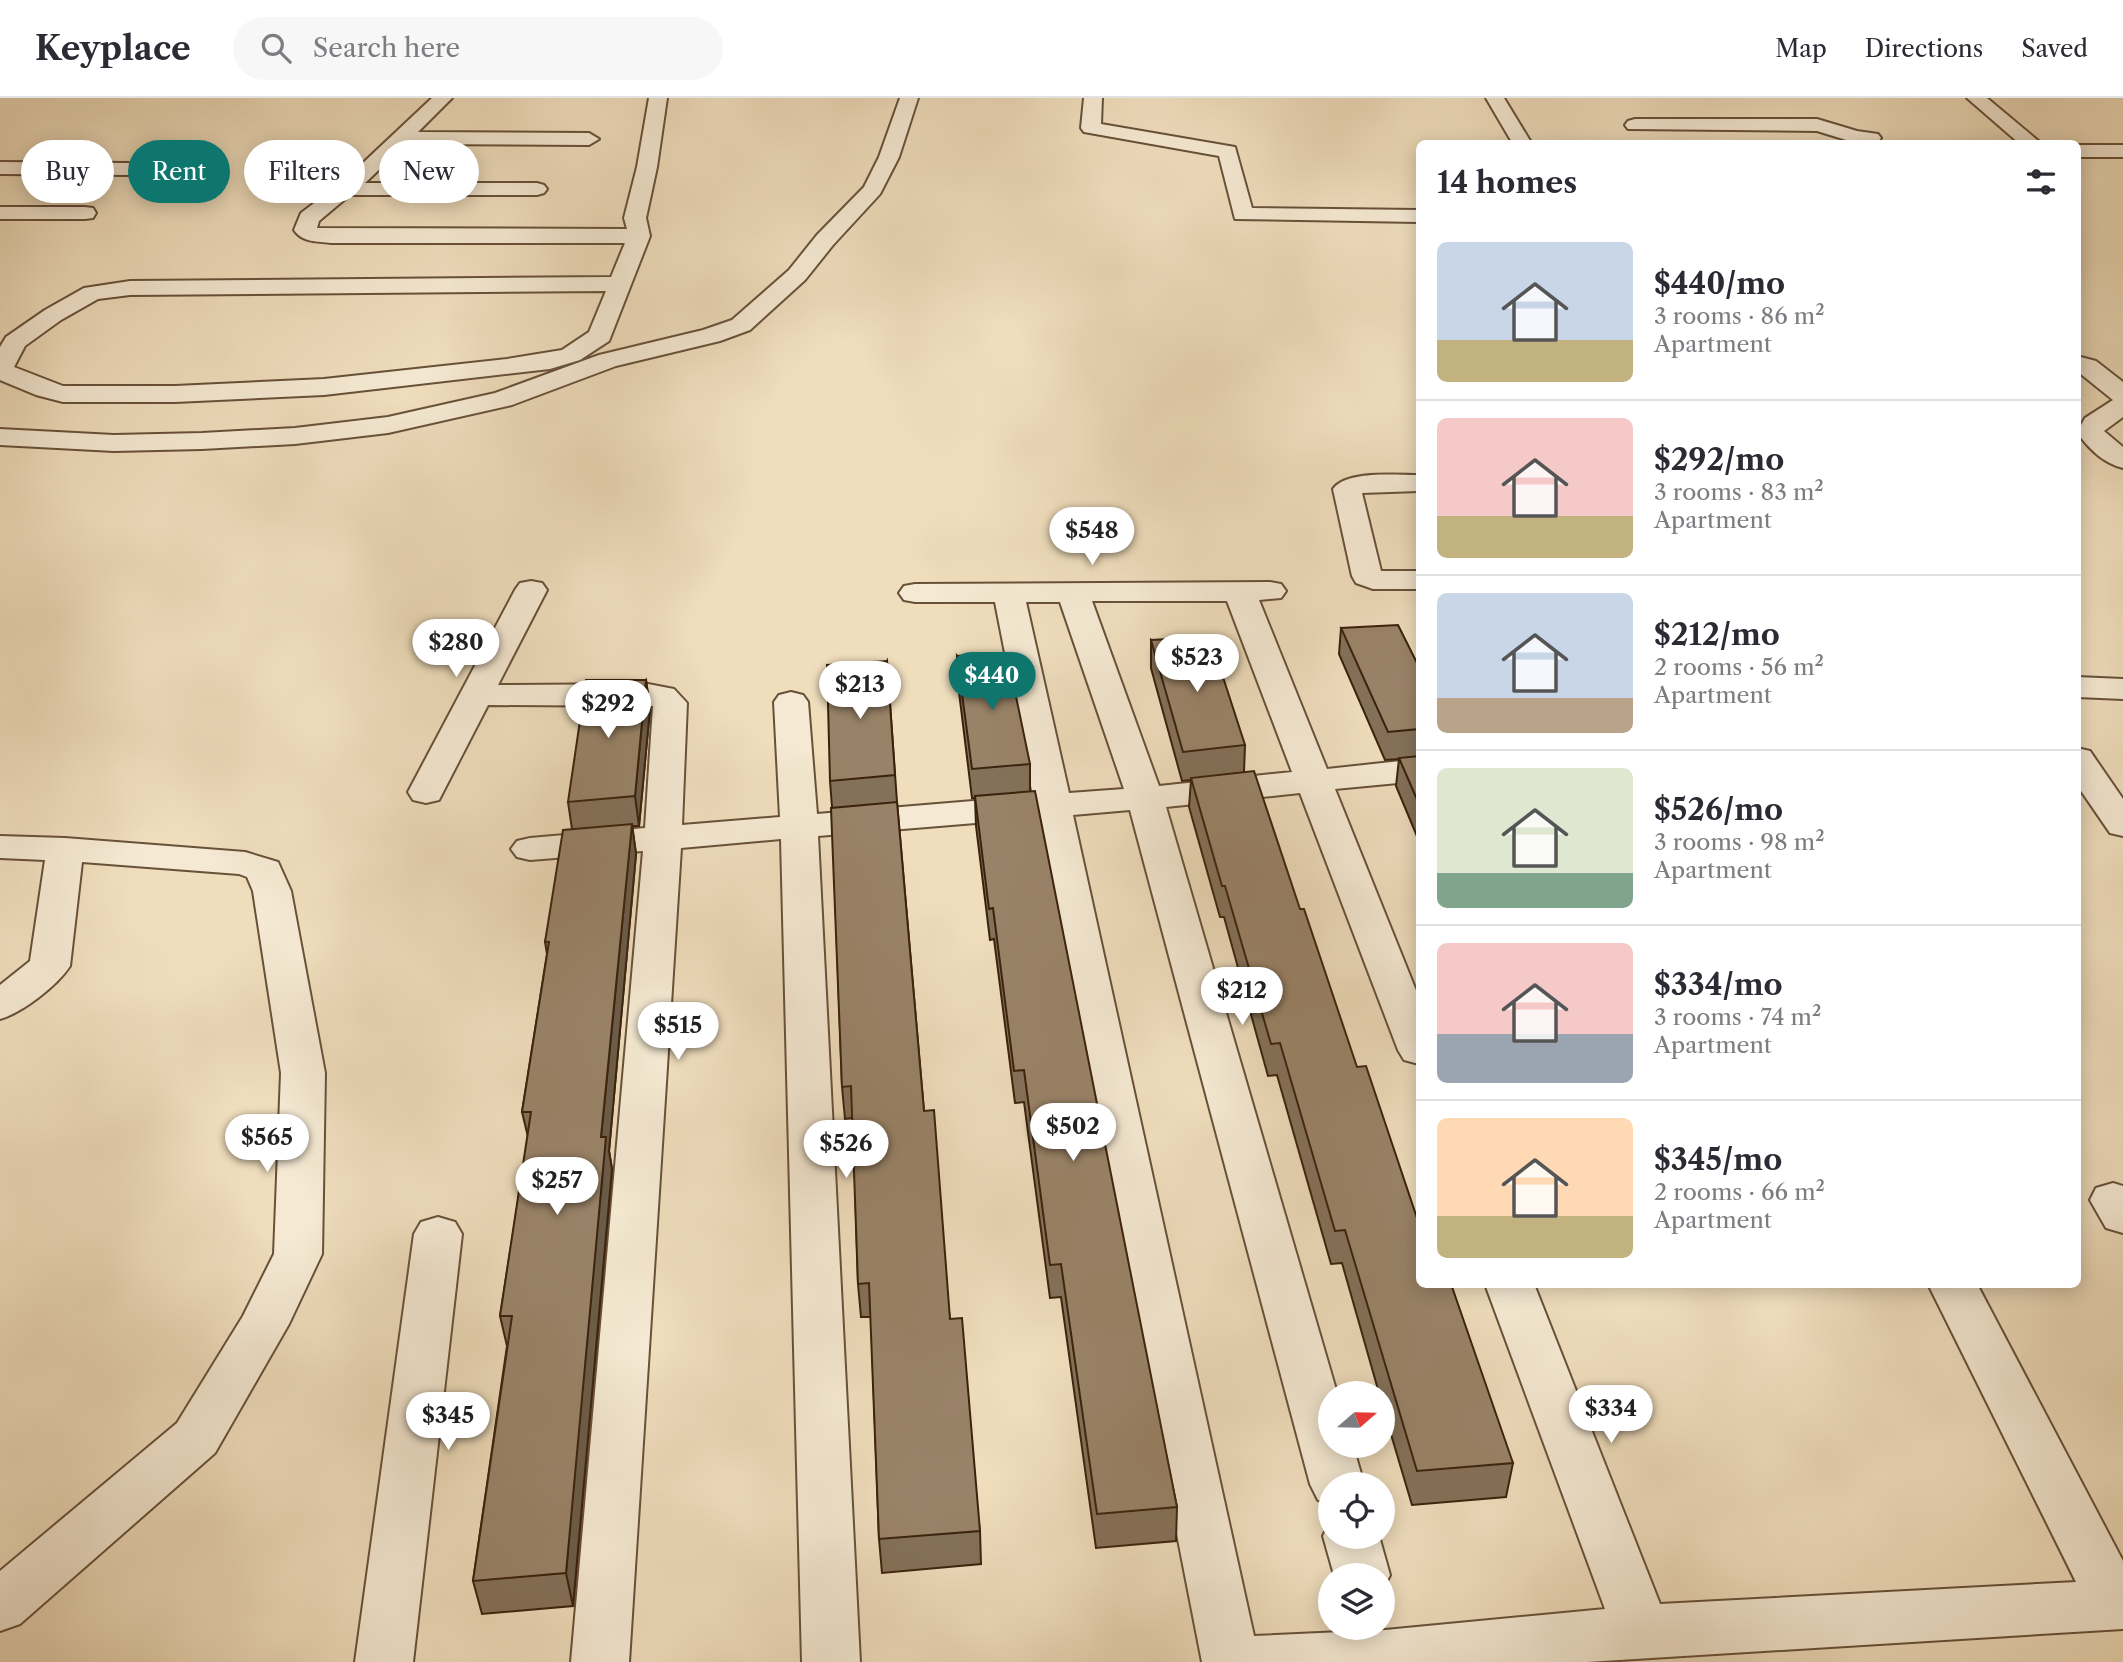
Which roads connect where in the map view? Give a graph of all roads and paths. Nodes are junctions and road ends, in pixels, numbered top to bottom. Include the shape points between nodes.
1 (443, 98) edge
2 (658, 98) edge
3 (909, 98) edge
4 (1093, 98) edge
5 (1495, 98) edge
6 (1976, 98) edge
7 (1622, 107) dead end
8 (1844, 114) dead end
9 (1635, 125) junction
10 (400, 138) junction
11 (589, 139) dead end
12 (1521, 140) edge
13 (1644, 140) edge
14 (1867, 140) edge
15 (1874, 140) edge
16 (2028, 140) edge
17 (2081, 151) edge
18 (2123, 151) edge
19 (377, 160) joint
20 (0, 168) edge
21 (128, 169) dead end
22 (365, 171) edge
23 (365, 189) edge
24 (537, 189) dead end
25 (328, 203) edge
26 (85, 213) dead end
27 (0, 214) edge
28 (1416, 216) edge
29 (639, 236) junction
30 (621, 284) junction
31 (2081, 364) edge
32 (2123, 395) edge
33 (2123, 405) edge
34 (0, 437) edge
35 (2123, 460) edge
36 (1416, 483) edge
37 (1416, 580) edge
38 (531, 590) dead end
39 (915, 593) dead end
40 (1009, 593) junction
41 (1073, 593) junction
42 (2081, 687) edge
43 (2123, 690) edge
44 (479, 695) junction
45 (791, 702) dead end
46 (2081, 765) edge
47 (1416, 770) edge
48 (1316, 781) junction
49 (426, 792) dead end
50 (1145, 798) junction
51 (1055, 804) junction
52 (799, 825) junction
53 (2123, 825) edge
54 (663, 836) junction
55 (0, 847) edge
56 (65, 849) junction
57 (530, 849) dead end
58 (0, 1006) edge
59 (1416, 1042) edge
60 (438, 1234) dead end
61 (1511, 1288) edge
62 (1954, 1288) edge
63 (1334, 1472) edge
64 (2119, 1604) edge
65 (0, 1606) edge
66 (1676, 1641) edge
67 (1381, 1642) edge
68 (384, 1662) edge
69 (600, 1662) edge
70 (831, 1662) edge
71 (1231, 1662) edge
72 (1252, 1662) edge

1 - 10 street
2 - 29 street via 635,218
3 - 34 street via 873,190 797,275 741,325 608,360 503,399 388,425 202,441 114,443
4 - 28 street via 1091,128 1228,151 1243,214
5 - 12 street
6 - 16 street
7 - 9 street
8 - 15 street
9 - 13 street
9 - 14 street via 1817,125
10 - 11 street
10 - 19 street
17 - 18 street
19 - 22 street
20 - 21 street
23 - 24 street
25 - 29 street via 309,218 305,230 310,234
26 - 27 street
29 - 30 street
30 - 30 street via 600,336 584,349 550,361 507,367 324,387 113,396 45,390 1,368 15,342 92,293 106,290
31 - 32 street
33 - 35 street via 2094,424 2090,432
36 - 37 street via 1348,489 1367,576
38 - 44 street
39 - 40 street
40 - 41 street
40 - 51 street
41 - 48 street via 1255,592
41 - 50 street
42 - 43 street
44 - 49 street
44 - 54 street via 662,696 670,703
45 - 52 street
46 - 53 street
47 - 48 street
48 - 50 street
48 - 59 street
50 - 51 street
50 - 63 street
51 - 52 street
51 - 71 street
52 - 54 street
52 - 70 street
54 - 57 street
54 - 69 street
55 - 56 street
56 - 58 street via 50,966
56 - 65 street via 245,863 264,870 272,891 303,1073 298,1254 264,1324 196,1438
60 - 68 street
61 - 66 street
62 - 64 street
64 - 66 street
66 - 67 street
67 - 72 street

